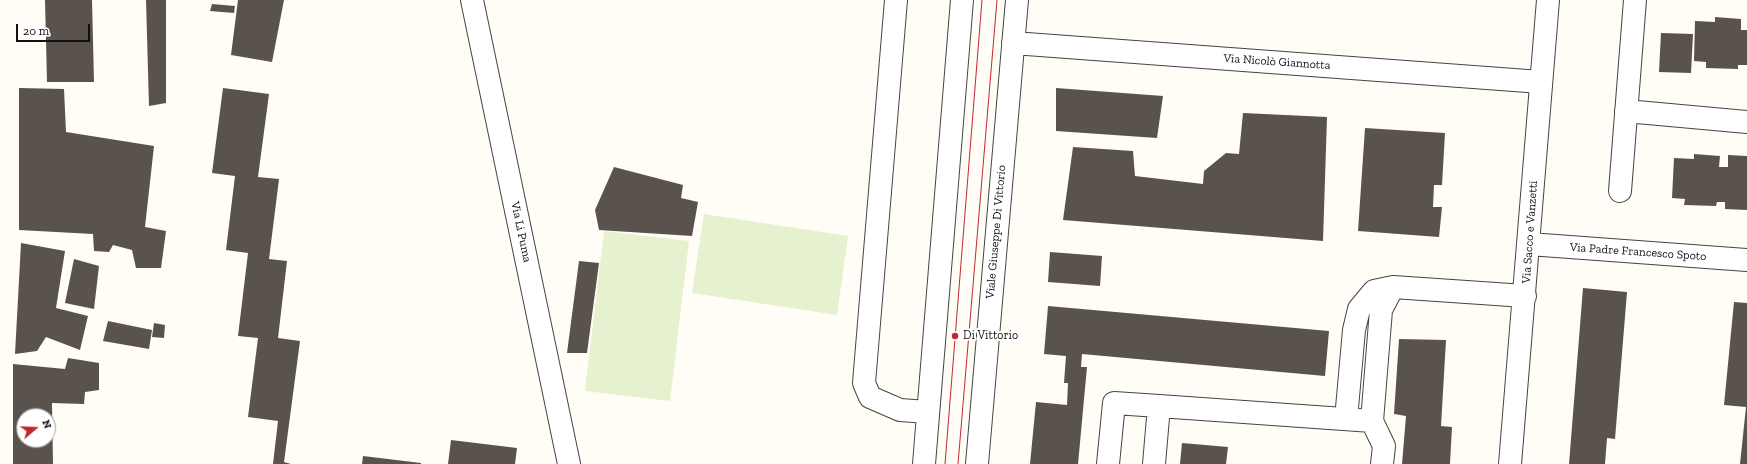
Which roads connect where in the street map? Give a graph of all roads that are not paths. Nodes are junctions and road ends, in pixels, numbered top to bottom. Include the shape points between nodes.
1 (472, 0) edge
2 (896, 0) edge
3 (962, 0) edge
4 (1017, 0) edge
5 (1548, 0) edge
6 (1635, 0) edge
7 (1013, 43) junction
8 (1541, 82) junction
9 (1626, 111) junction
10 (1747, 122) edge
11 (1620, 191) dead end
12 (1529, 244) junction
13 (1747, 260) edge
14 (1393, 287) junction
15 (1525, 296) junction
16 (1159, 406) junction
17 (928, 412) junction
18 (1346, 419) junction
19 (1372, 422) junction
20 (569, 464) edge
21 (924, 464) edge
22 (977, 464) edge
23 (1108, 464) edge
24 (1154, 464) edge
25 (1382, 464) edge
26 (1510, 464) edge

1 - 20 street, Via Li Puma
2 - 17 street via 864,383 870,397 900,410
3 - 17 street
4 - 7 street, Viale Giuseppe Di Vittorio
5 - 8 street, Via Sacco e Vanzetti
6 - 9 street
7 - 8 street, Via Nicolò Giannotta
7 - 22 street, Viale Giuseppe Di Vittorio
8 - 12 street, Via Sacco e Vanzetti
9 - 10 street
9 - 11 street
12 - 13 street, Via Padre Francesco Spoto
12 - 15 street, Via Sacco e Vanzetti
14 - 15 street
14 - 18 street via 1374,291 1359,309 1354,330
14 - 19 street via 1381,310
15 - 26 street, Via Sacco e Vanzetti
16 - 18 street
16 - 23 street via 1114,402
16 - 24 street
17 - 21 street
18 - 19 street
19 - 25 street via 1384,446

